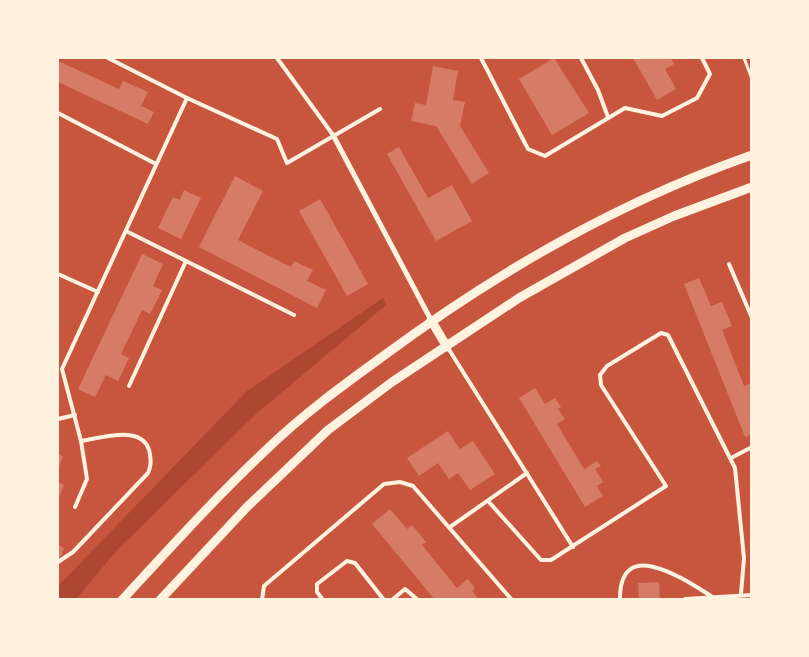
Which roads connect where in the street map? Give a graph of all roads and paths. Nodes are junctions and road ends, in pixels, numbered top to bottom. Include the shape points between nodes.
1 (108, 58) edge
2 (277, 58) edge
3 (481, 58) edge
4 (581, 58) edge
5 (702, 58) edge
6 (744, 58) edge
7 (752, 79) edge
8 (187, 98) junction
9 (380, 108) dead end
10 (58, 113) edge
11 (608, 117) junction
12 (333, 135) junction
13 (752, 155) edge
14 (156, 164) junction
15 (752, 187) edge
16 (126, 231) junction
17 (186, 262) junction
18 (729, 264) dead end
19 (58, 274) edge
20 (98, 292) junction
21 (749, 306) edge
22 (294, 315) dead end
23 (752, 318) edge
24 (432, 320) junction
25 (447, 346) junction
26 (58, 367) edge
27 (62, 369) junction
28 (129, 386) dead end
29 (75, 415) junction
30 (58, 420) edge
31 (81, 441) junction
32 (752, 447) edge
33 (731, 458) junction
34 (527, 473) junction
35 (488, 501) junction
36 (75, 507) dead end
37 (450, 527) junction
38 (573, 546) junction
39 (58, 562) edge
40 (741, 594) junction
41 (752, 595) edge
42 (710, 596) junction
43 (685, 598) edge
44 (122, 600) edge
45 (160, 600) edge
46 (262, 600) edge
47 (323, 600) edge
48 (384, 600) edge
49 (392, 600) edge
50 (418, 600) edge
51 (512, 600) edge
52 (620, 600) edge

1 - 8 lane
2 - 12 lane
3 - 11 lane via 528,149 545,156
4 - 11 lane
5 - 11 lane via 710,74 697,98 662,116 625,108
6 - 7 path
8 - 12 lane via 278,139 287,163
8 - 14 lane
9 - 12 lane
10 - 14 lane
12 - 24 street
13 - 24 street via 628,205 522,263
14 - 16 lane
15 - 25 street via 625,238 519,298
16 - 17 lane
16 - 20 lane
17 - 22 lane
17 - 28 lane
18 - 21 lane
19 - 20 lane
20 - 27 lane
21 - 23 lane
24 - 25 street
24 - 44 street via 318,404 266,449
25 - 34 lane
25 - 45 street via 328,430 247,507
26 - 27 lane
27 - 29 lane
29 - 30 lane
29 - 31 lane
31 - 36 lane via 86,479
31 - 39 lane via 122,435 142,439 149,446 152,465 73,552
32 - 33 lane
33 - 38 lane via 674,344 668,335 662,333 607,366 600,375 601,385 666,486
33 - 40 lane via 742,515 744,558
34 - 35 lane
34 - 38 lane
35 - 37 lane
35 - 38 lane via 541,560 551,560
37 - 46 lane via 413,486 400,482 384,484 264,586
37 - 51 lane
40 - 41 lane
40 - 42 lane
42 - 43 lane
42 - 52 lane via 668,570 648,565 632,568 623,578
47 - 48 lane via 317,592 317,584 347,561 355,563
49 - 50 lane via 405,589

